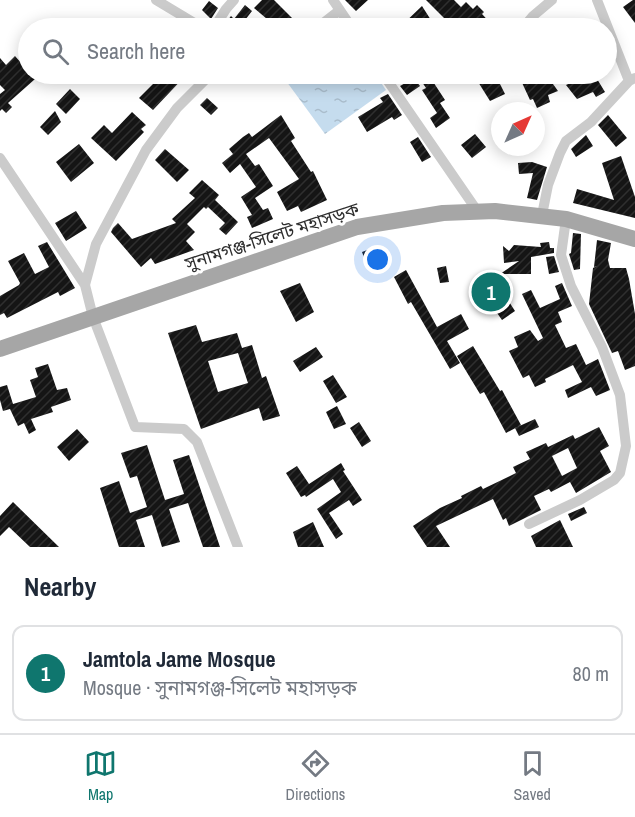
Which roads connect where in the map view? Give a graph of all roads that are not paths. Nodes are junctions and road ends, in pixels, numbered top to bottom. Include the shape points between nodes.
1 (156, 0) edge
2 (234, 0) edge
3 (552, 0) edge
4 (597, 0) edge
5 (337, 5) edge
6 (186, 18) edge
7 (219, 18) edge
8 (326, 18) edge
9 (345, 18) edge
10 (532, 18) edge
11 (605, 18) edge
12 (617, 46) edge
13 (632, 80) edge
14 (201, 84) edge
15 (389, 84) edge
16 (0, 158) edge
17 (478, 212) junction
18 (542, 215) junction
19 (566, 219) junction
20 (635, 239) edge
21 (85, 285) junction
22 (93, 317) junction
23 (0, 349) edge
24 (529, 524) dead end
25 (238, 547) edge

1 - 6 street
2 - 7 street
3 - 10 street
4 - 11 street
5 - 8 street
5 - 9 street
12 - 13 street
13 - 18 street via 567,141 548,185
14 - 21 street via 177,108 146,150 96,244
15 - 17 street
16 - 21 street
17 - 18 main road, সুনামগঞ্জ-সিলেট মহাসড়ক
17 - 22 main road, সুনামগঞ্জ-সিলেট মহাসড়ক via 443,213 357,226
18 - 19 main road, সুনামগঞ্জ-সিলেট মহাসড়ক
19 - 20 main road, সুনামগঞ্জ-সিলেট মহাসড়ক
19 - 24 street via 561,255 620,395 626,446 620,473 614,480
21 - 22 street
22 - 23 main road, সুনামগঞ্জ-সিলেট মহাসড়ক
22 - 25 street via 135,427 184,429 197,442

